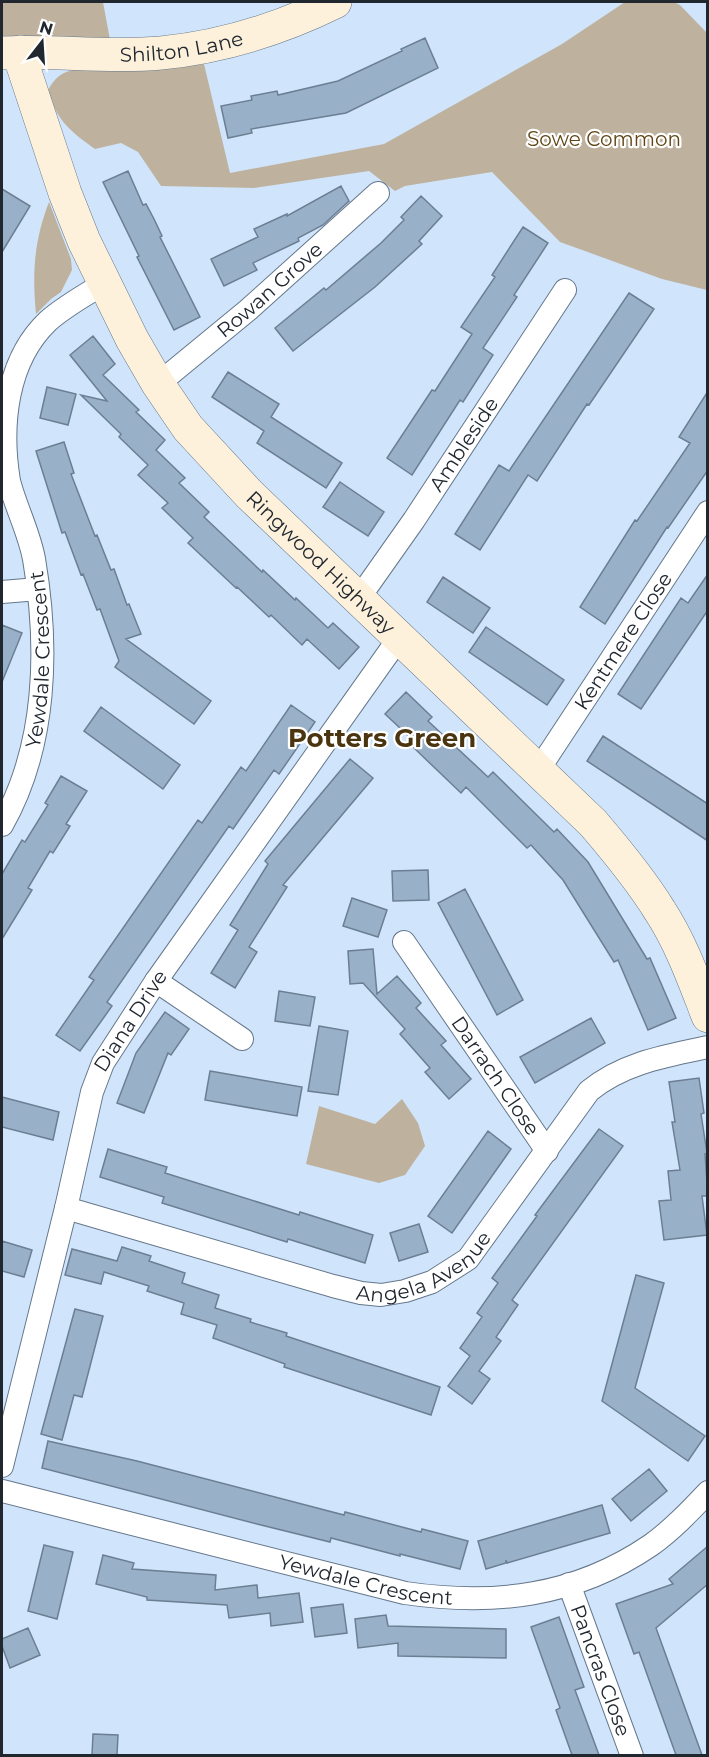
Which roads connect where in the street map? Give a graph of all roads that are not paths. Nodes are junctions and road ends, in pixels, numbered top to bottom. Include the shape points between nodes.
1 (335, 2) edge
2 (11, 53) edge
3 (378, 193) dead end
4 (105, 283) junction
5 (565, 290) dead end
6 (158, 384) junction
7 (3, 412) edge
8 (708, 512) edge
9 (38, 589) junction
10 (2, 592) edge
11 (359, 598) junction
12 (399, 638) junction
13 (539, 769) junction
14 (2, 825) edge
15 (404, 942) dead end
16 (156, 981) junction
17 (708, 1016) edge
18 (242, 1039) dead end
19 (708, 1047) edge
20 (547, 1151) junction
21 (66, 1208) junction
22 (2, 1466) edge
23 (2, 1491) edge
24 (708, 1492) edge
25 (569, 1584) junction
26 (632, 1755) edge

1 - 2 street, Shilton Lane via 267,31 200,48 160,54
2 - 4 street, Ringwood Highway via 22,63 65,193
3 - 6 street, Rowan Grove via 248,310
4 - 6 street, Ringwood Highway
4 - 7 street, Yewdale Crescent via 68,306 37,333 19,362
5 - 11 street, Ambleside
6 - 11 street, Ringwood Highway via 188,428 249,494
7 - 9 street, Yewdale Crescent via 2,450 29,539
8 - 13 street, Kentmere Close
9 - 10 street
9 - 14 street, Yewdale Crescent via 42,624 40,705 31,749
11 - 12 street, Ringwood Highway
12 - 13 street, Ringwood Highway
12 - 16 street, Diana Drive
13 - 17 street, Ringwood Highway via 594,823 661,912 688,964
15 - 20 street, Darrach Close
16 - 18 street
16 - 21 street, Diana Drive via 98,1075
19 - 20 street, Angela Avenue via 643,1062 603,1080 589,1091
20 - 21 street, Angela Avenue via 468,1259 432,1282 381,1295 333,1286
21 - 22 street, Diana Drive
23 - 25 street, Yewdale Crescent via 405,1593 467,1600 501,1599
24 - 25 street, Yewdale Crescent via 651,1545 604,1571
25 - 26 street, Pancras Close

